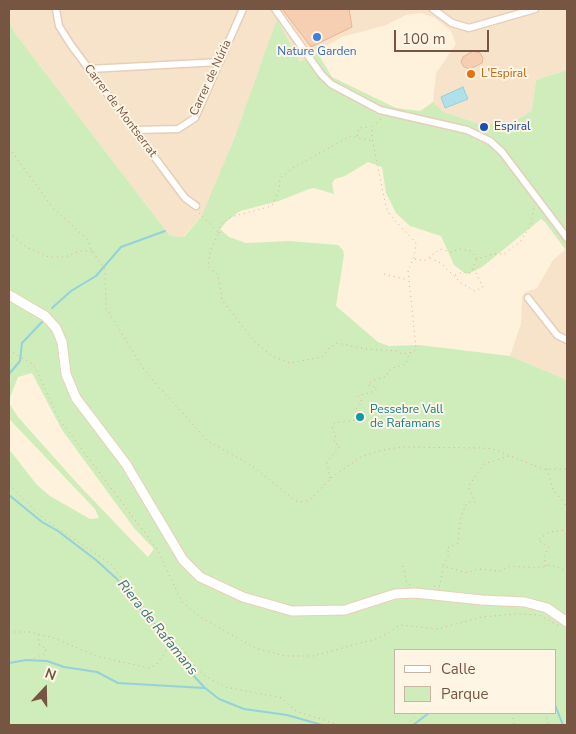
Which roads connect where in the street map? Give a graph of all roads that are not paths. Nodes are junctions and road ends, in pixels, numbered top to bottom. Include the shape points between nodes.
1 (56, 9) edge
2 (243, 9) edge
3 (275, 9) edge
4 (433, 9) edge
5 (535, 9) edge
6 (220, 62) junction
7 (89, 69) junction
8 (135, 130) junction
9 (196, 206) road end
10 (567, 238) edge
11 (9, 295) edge
12 (528, 298) dead end
13 (567, 340) edge
14 (565, 624) edge

1 - 7 street, Carrer de Montserrat via 59,26
2 - 6 street, Carrer de Núria
3 - 10 street via 325,80 386,112 467,130 484,137 502,152
4 - 5 street via 452,24 469,28
6 - 7 street
6 - 8 street, Carrer de Núria via 195,118 187,125
7 - 8 street, Carrer de Montserrat
8 - 9 street, Carrer de Montserrat via 186,198
11 - 14 main road via 45,316 56,328 62,342 66,374 76,398 126,464 183,560 200,577 242,597 298,611 346,610 395,594 415,593 524,602 548,608
12 - 13 street via 557,335

